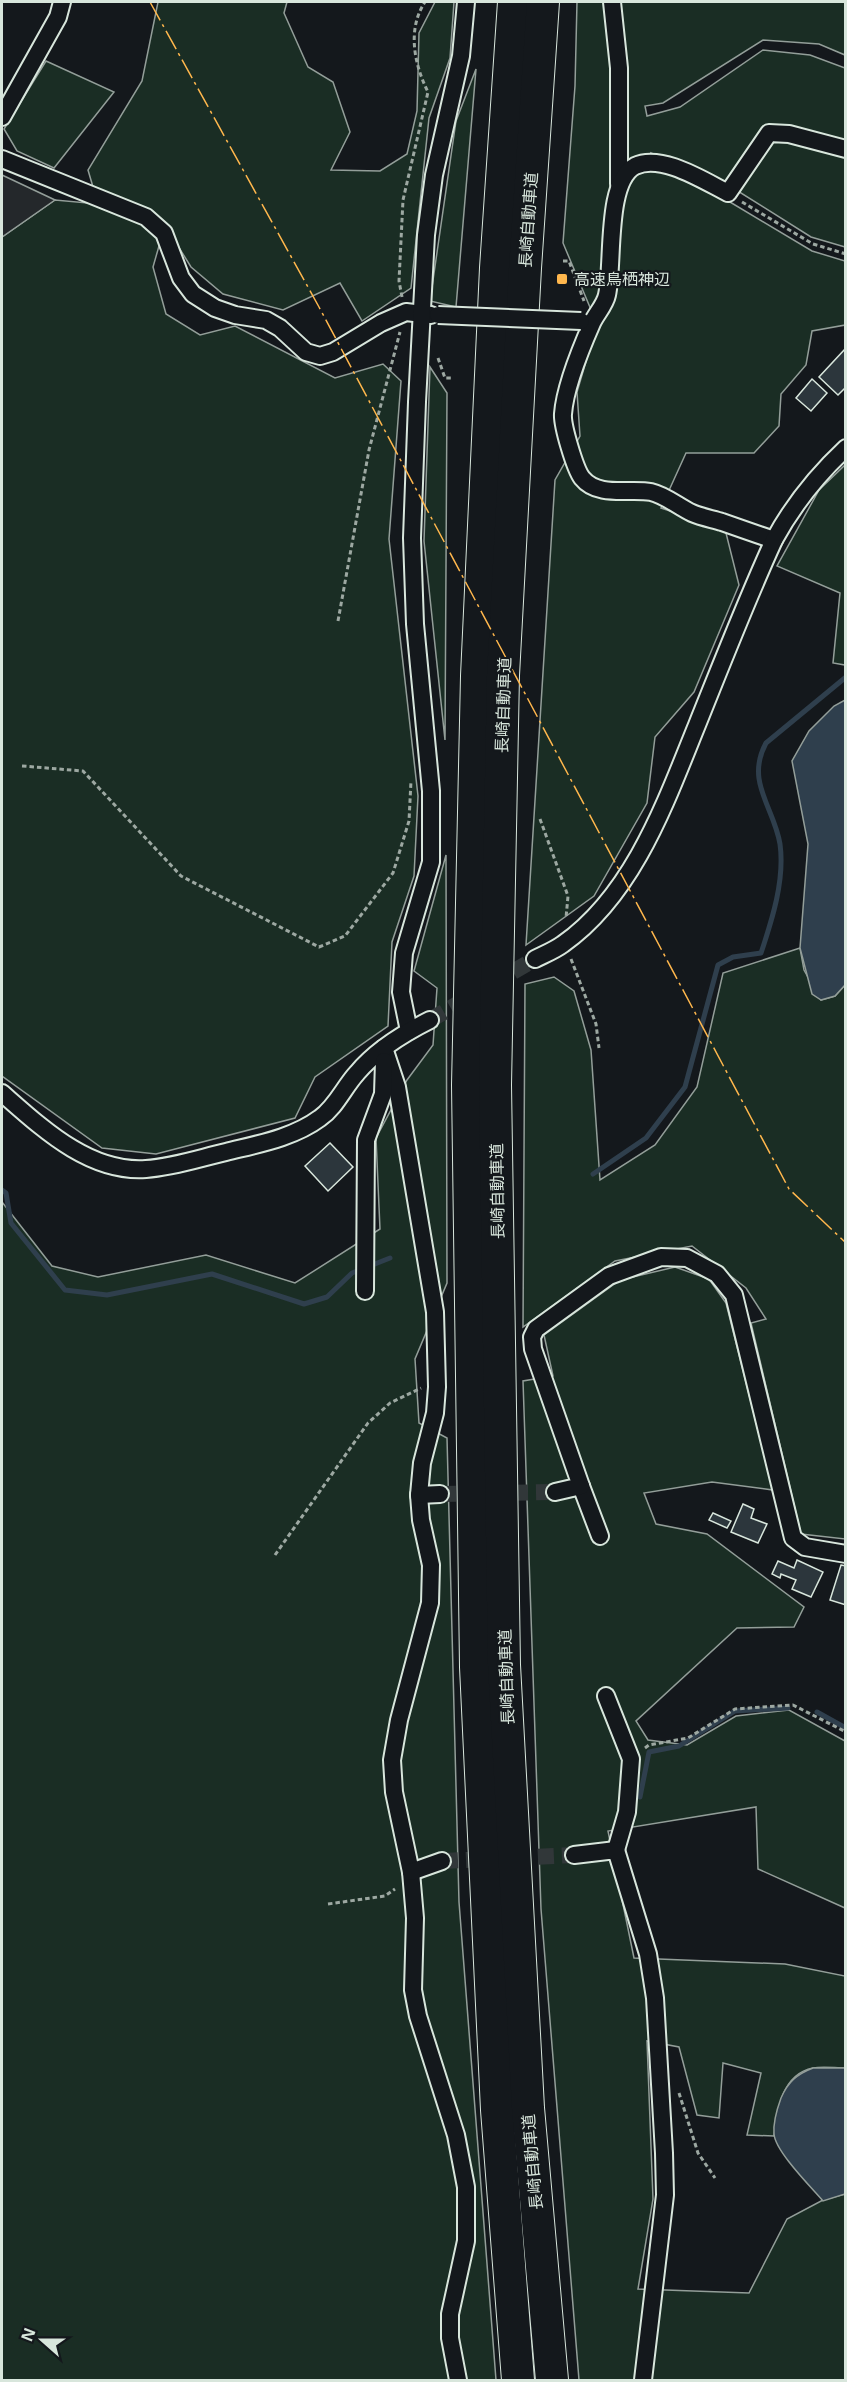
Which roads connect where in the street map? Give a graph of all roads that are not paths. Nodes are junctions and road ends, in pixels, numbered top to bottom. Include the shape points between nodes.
1 (62, 2) edge
2 (466, 2) edge
3 (514, 2) edge
4 (543, 2) edge
5 (612, 2) edge
6 (2, 117) edge
7 (846, 149) edge
8 (2, 159) edge
9 (619, 184) junction
10 (430, 315) junction
11 (587, 322) junction
12 (846, 448) edge
13 (774, 540) junction
14 (536, 959) tunnel mouth
15 (430, 1020) tunnel mouth
16 (409, 1031) junction
17 (384, 1048) junction
18 (2, 1093) edge
19 (365, 1291) dead end
20 (581, 1486) junction
21 (555, 1492) tunnel mouth
22 (440, 1494) tunnel mouth
23 (419, 1495) junction
24 (600, 1536) dead end
25 (846, 1554) edge
26 (606, 1696) dead end
27 (616, 1850) junction
28 (574, 1855) tunnel mouth
29 (442, 1861) tunnel mouth
30 (411, 1872) junction
31 (458, 2380) edge
32 (518, 2380) edge
33 (552, 2380) edge
34 (642, 2380) edge

1 - 6 street via 58,17
2 - 10 street via 461,56 434,176 426,235
3 - 32 highway, 長崎自動車道 via 496,267 477,676 468,1085 476,1667 497,2110
4 - 33 highway, 長崎自動車道 via 503,675 495,1084 504,1665 528,2108
5 - 9 street via 619,68
7 - 9 street via 789,134 769,133 728,193 649,161 633,167
8 - 10 street via 146,217 164,233 181,279 193,294 234,315 266,320 306,352 320,356 333,352 381,322 406,312
9 - 11 street via 607,296
10 - 11 street, bridge
10 - 16 street via 412,538 415,624 430,791 431,862 404,953 401,992
11 - 13 street via 563,414 564,429 583,480 599,488 652,492 694,514
12 - 13 street via 792,508
13 - 14 street via 658,818 628,872 587,923 563,944
15 - 16 street
16 - 17 street
17 - 18 street via 358,1072 321,1118 299,1130 170,1166 146,1169 102,1164 79,1152
17 - 19 street via 383,1094 366,1140
17 - 23 street via 398,1087 435,1312 435,1413 422,1463
20 - 21 street
20 - 24 street
20 - 25 street via 532,1337 536,1329 609,1275 660,1257 687,1258 717,1274 734,1295 793,1538 805,1546
22 - 23 street
23 - 30 street via 431,1565 430,1603 392,1760 394,1792
26 - 27 street via 631,1759 627,1812
27 - 28 street
27 - 34 street via 648,1954 655,1998 664,2153 665,2195
29 - 30 street
30 - 31 street via 415,1918 413,1990 456,2135 466,2187 466,2241 450,2314

